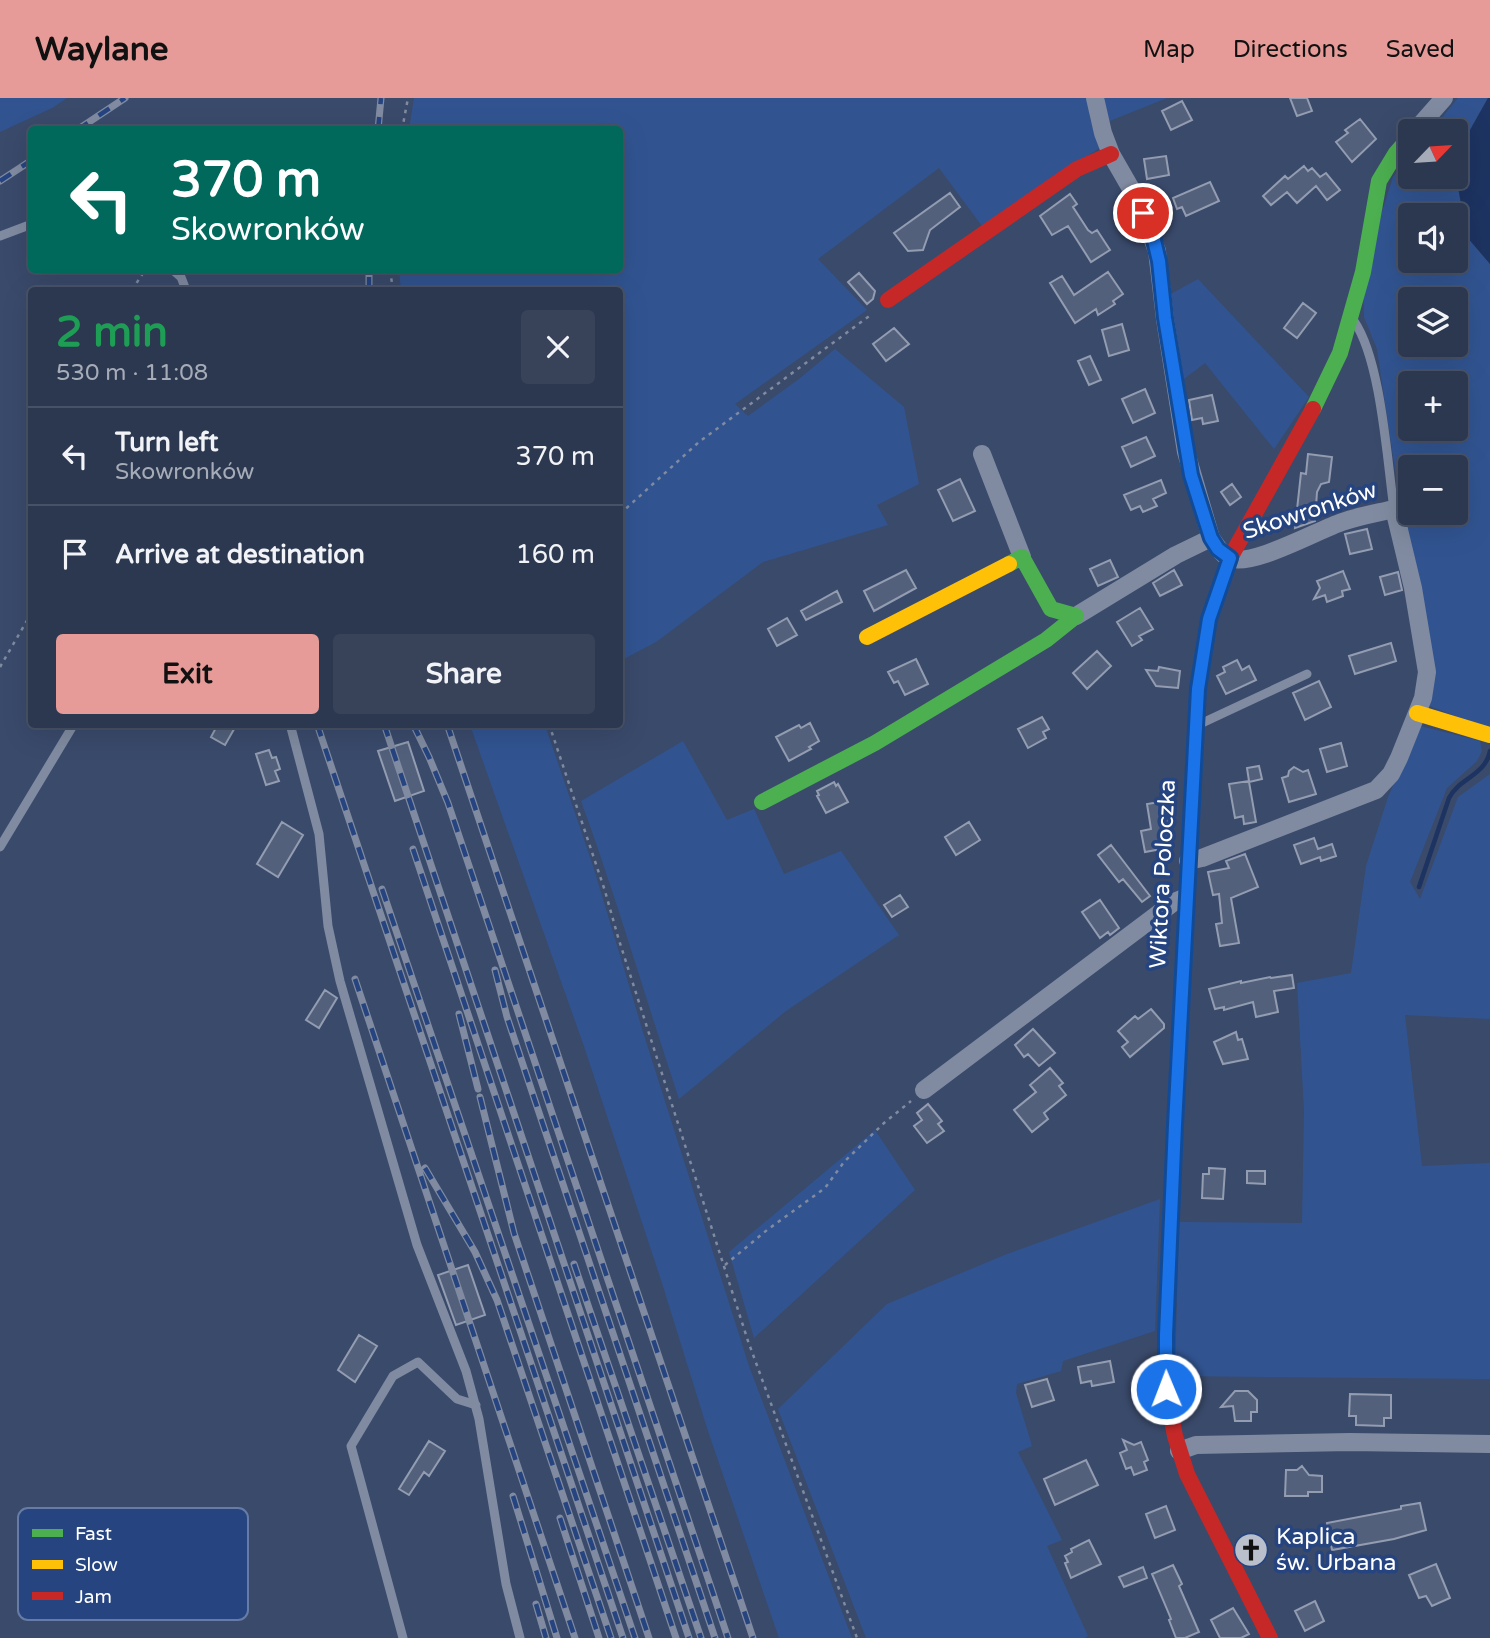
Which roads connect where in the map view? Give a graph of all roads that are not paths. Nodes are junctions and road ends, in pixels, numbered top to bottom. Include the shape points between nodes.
1 (1096, 98) edge
2 (1444, 98) edge
3 (1426, 119) edge
4 (1398, 151) edge
5 (1111, 154) junction
6 (28, 226) edge
7 (0, 236) edge
8 (888, 300) road end
9 (1351, 316) junction
10 (982, 454) dead end
11 (1394, 509) junction
12 (1211, 538) junction
13 (1022, 557) junction
14 (1230, 558) junction
15 (1076, 616) junction
16 (867, 636) dead end
17 (1307, 674) dead end
18 (1417, 713) junction
19 (1195, 725) junction
20 (72, 728) edge
21 (291, 728) edge
22 (1490, 735) edge
23 (762, 802) dead end
24 (0, 847) edge
25 (1188, 861) junction
26 (1186, 897) junction
27 (924, 1090) road end
28 (476, 1405) junction
29 (1490, 1444) edge
30 (1179, 1451) junction
31 (403, 1638) edge
32 (520, 1638) edge
33 (1270, 1638) edge

1 - 5 street, Skowronków
2 - 3 street
4 - 9 street, Wiktora Poloczka via 1379,181
5 - 8 street via 1077,169
5 - 12 street, Skowronków via 1138,201 1157,251 1186,453
6 - 7 lane
9 - 11 lane via 1367,345
9 - 14 street, Wiktora Poloczka via 1326,386
10 - 13 street
11 - 14 street, Skowronków via 1339,523 1275,551
11 - 18 street, Skowronków via 1426,664
12 - 14 street, Skowronków
12 - 15 street
13 - 15 street via 1051,609
13 - 16 street
14 - 19 street, Wiktora Poloczka via 1205,637
15 - 23 street via 1046,640 875,743
17 - 19 lane
18 - 22 street
18 - 25 street, Skowronków via 1391,774 1376,790
19 - 25 street, Wiktora Poloczka
20 - 24 lane
21 - 28 lane via 319,834 328,926 340,981 417,1245
25 - 26 street, Wiktora Poloczka
26 - 27 street
26 - 30 street, Wiktora Poloczka via 1165,1371
28 - 31 lane via 457,1399 418,1362 393,1376 351,1446
28 - 32 lane via 506,1584
29 - 30 street via 1350,1442 1196,1446
30 - 33 street, Wiktora Poloczka

